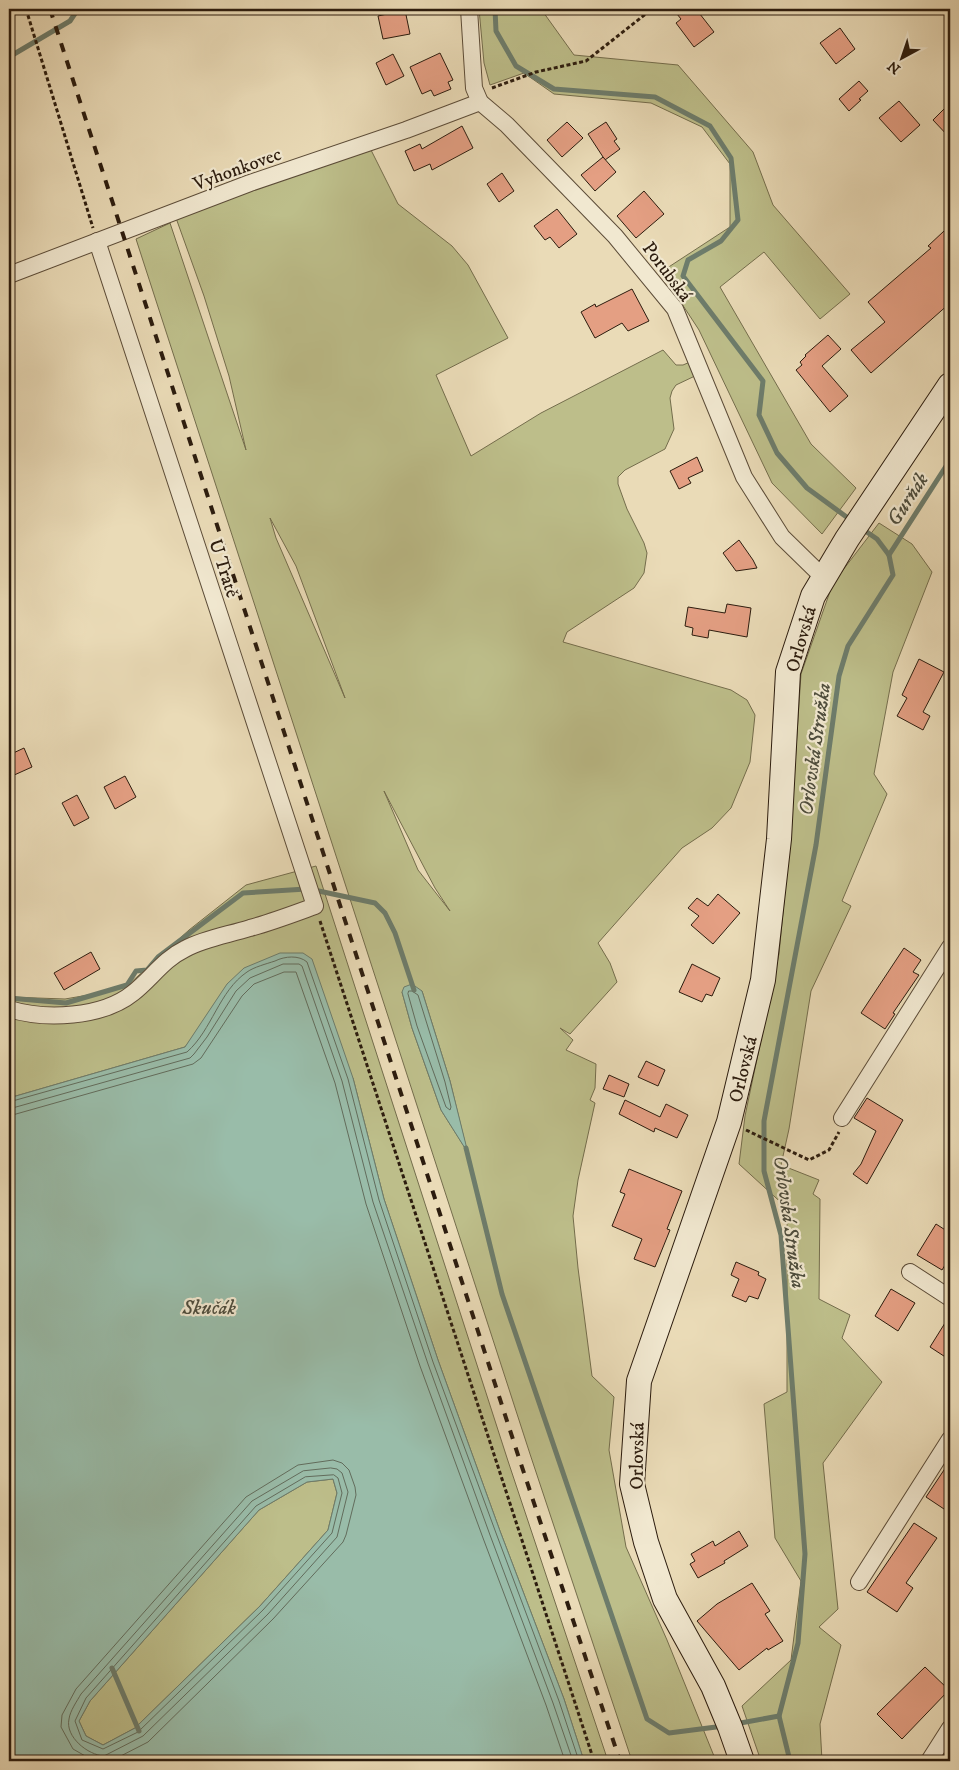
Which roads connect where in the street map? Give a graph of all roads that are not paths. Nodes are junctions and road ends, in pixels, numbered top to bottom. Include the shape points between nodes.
1 (469, 9) edge
2 (480, 102) junction
3 (97, 241) junction
4 (9, 275) edge
5 (950, 385) edge
6 (824, 578) junction
7 (950, 948) edge
8 (9, 1009) edge
9 (842, 1118) road end
10 (910, 1272) dead end
11 (950, 1298) edge
12 (950, 1439) edge
13 (858, 1582) dead end
14 (950, 1728) edge
15 (742, 1761) edge
16 (929, 1761) edge

1 - 2 street via 474,88
2 - 3 street, Vyhonkovec
2 - 6 street, Porubská via 507,125 615,236 675,309 744,477 782,537
3 - 4 street, Vyhonkovec
3 - 8 street, U Tratě via 314,903 249,929 184,949 162,964 132,994 111,1006 92,1012 66,1014
5 - 6 main road, Orlovská
6 - 15 main road, Orlovská via 812,596 788,672 780,839 763,980 729,1122 639,1381 637,1409 632,1484 646,1542 665,1599 713,1686
7 - 9 street
10 - 11 street
12 - 13 street
14 - 16 street

